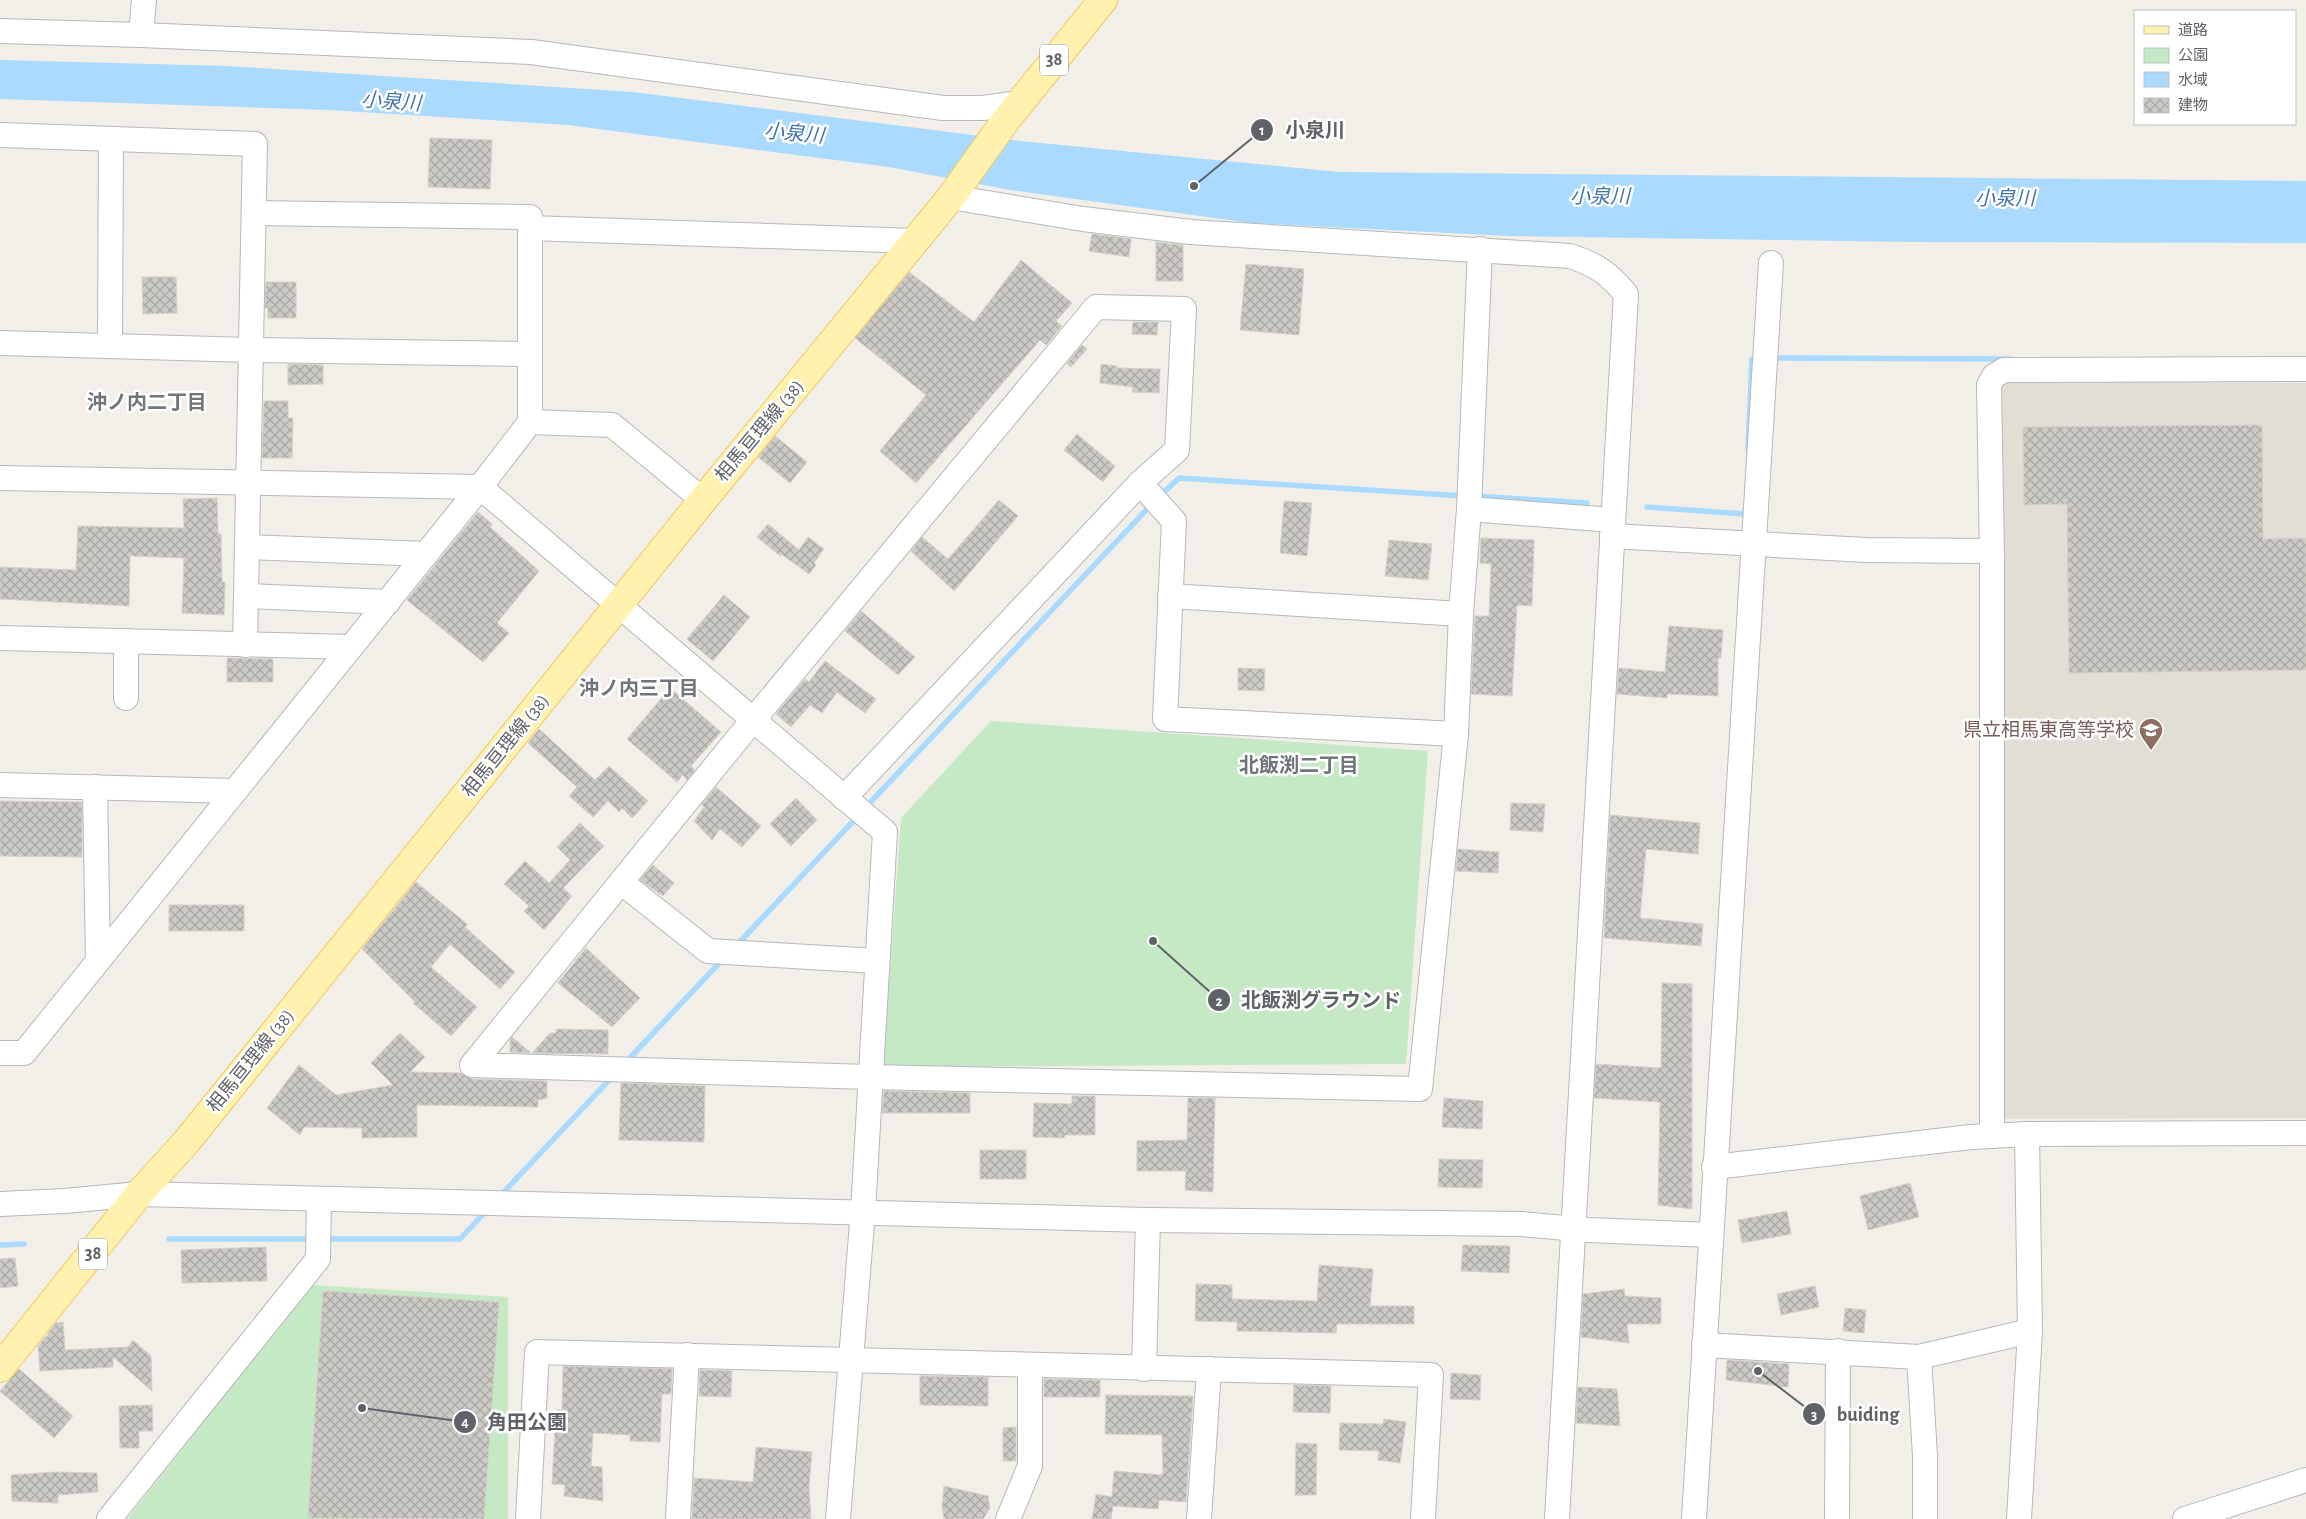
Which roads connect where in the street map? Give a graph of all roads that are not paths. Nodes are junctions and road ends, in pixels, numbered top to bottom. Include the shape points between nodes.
1 (144, 0) edge
2 (1103, 0) edge
3 (0, 31) edge
4 (141, 35) junction
5 (1012, 112) junction
6 (0, 136) edge
7 (111, 139) junction
8 (954, 193) junction
9 (254, 213) junction
10 (530, 228) junction
11 (916, 241) junction
12 (1480, 249) junction
13 (1770, 263) dead end
14 (0, 343) edge
15 (110, 346) junction
16 (251, 350) junction
17 (530, 354) junction
18 (2306, 369) edge
19 (530, 422) junction
20 (0, 478) edge
21 (248, 483) junction
22 (1143, 485) junction
23 (480, 487) junction
24 (703, 500) junction
25 (1469, 500) junction
26 (1612, 528) junction
27 (1755, 545) junction
28 (247, 546) junction
29 (426, 554) junction
30 (1992, 558) junction
31 (246, 596) junction
32 (1170, 596) junction
33 (388, 602) junction
34 (619, 606) junction
35 (1461, 614) junction
36 (0, 638) edge
37 (126, 641) junction
38 (245, 644) junction
39 (351, 648) junction
40 (126, 698) dead end
41 (752, 720) junction
42 (1456, 734) junction
43 (0, 785) edge
44 (95, 787) junction
45 (235, 791) junction
46 (848, 801) junction
47 (621, 882) junction
48 (98, 961) junction
49 (877, 961) junction
50 (0, 1053) edge
51 (870, 1077) junction
52 (2306, 1133) edge
53 (2027, 1134) junction
54 (1992, 1136) junction
55 (1714, 1167) junction
56 (140, 1194) junction
57 (319, 1200) junction
58 (0, 1204) edge
59 (863, 1211) junction
60 (1148, 1220) junction
61 (1574, 1228) junction
62 (1710, 1235) junction
63 (2030, 1331) junction
64 (1704, 1346) junction
65 (1838, 1351) junction
66 (687, 1355) junction
67 (1919, 1356) junction
68 (852, 1361) junction
69 (1030, 1365) junction
70 (0, 1368) edge
71 (1144, 1368) junction
72 (1209, 1369) junction
73 (2306, 1480) edge
74 (109, 1519) edge
75 (528, 1519) edge
76 (678, 1519) edge
77 (838, 1519) edge
78 (1008, 1519) edge
79 (1199, 1519) edge
80 (1423, 1519) edge
81 (1557, 1519) edge
82 (1694, 1519) edge
83 (1837, 1519) edge
84 (1925, 1519) edge
85 (2019, 1519) edge
86 (2185, 1519) edge

1 - 4 street
2 - 5 main road, 38
3 - 4 street
4 - 5 street via 531,52 943,108
5 - 8 main road, 相馬亘理線 (38) / 38
6 - 7 street
7 - 9 street via 255,144
7 - 15 street
8 - 11 main road, 相馬亘理線 (38) / 38
8 - 12 street via 1083,219 1191,232
9 - 10 street via 530,217
9 - 16 street
10 - 11 street
10 - 17 street
11 - 24 main road, 相馬亘理線 (38) / 38
12 - 25 street
12 - 26 street via 1570,256 1595,265 1626,294
13 - 27 street
14 - 15 street
15 - 16 street
16 - 17 street
16 - 21 street
17 - 19 street
18 - 30 street via 2004,370 1994,376 1989,385
19 - 23 street
19 - 24 street via 612,425
20 - 21 street
21 - 23 street
21 - 28 street
22 - 32 street via 1174,521
22 - 41 street via 1177,450 1184,309 1096,307
22 - 46 street
23 - 29 street
23 - 34 street
24 - 34 main road, 相馬亘理線 (38) / 38
25 - 26 street
25 - 35 street
26 - 27 street
26 - 61 street
27 - 30 street via 1986,551
27 - 55 street
28 - 29 street
28 - 31 street
29 - 33 street
30 - 54 street
31 - 33 street
31 - 38 street
32 - 35 street
32 - 42 street via 1165,719
33 - 39 street
34 - 41 street
34 - 56 main road, 相馬亘理線 (38) / 38 via 187,1141
35 - 42 street
36 - 37 street
37 - 38 street
37 - 40 street
38 - 39 street
39 - 45 street
41 - 46 street
41 - 47 street
42 - 51 street via 1420,1089
43 - 44 street
44 - 45 street
44 - 48 street
45 - 48 street
46 - 49 street via 885,832
47 - 49 street via 708,951
47 - 51 street via 472,1065
48 - 50 street via 24,1053
49 - 51 street
51 - 59 street
52 - 53 street
53 - 54 street
53 - 63 street
54 - 55 street
55 - 62 street
56 - 57 street
56 - 58 street
56 - 70 main road, 相馬亘理線 (38) / 38
57 - 59 street
57 - 74 street via 318,1259
59 - 60 street
59 - 68 street
60 - 61 street via 1522,1224
60 - 71 street
61 - 62 street
61 - 81 street
62 - 64 street
63 - 67 street
63 - 85 street
64 - 65 street
64 - 82 street
65 - 67 street
65 - 83 street
66 - 68 street
66 - 75 street via 537,1352
66 - 76 street
67 - 84 street
68 - 69 street
68 - 77 street
69 - 71 street
69 - 78 street via 1030,1466
71 - 72 street
72 - 79 street
72 - 80 street via 1431,1375
73 - 86 street

